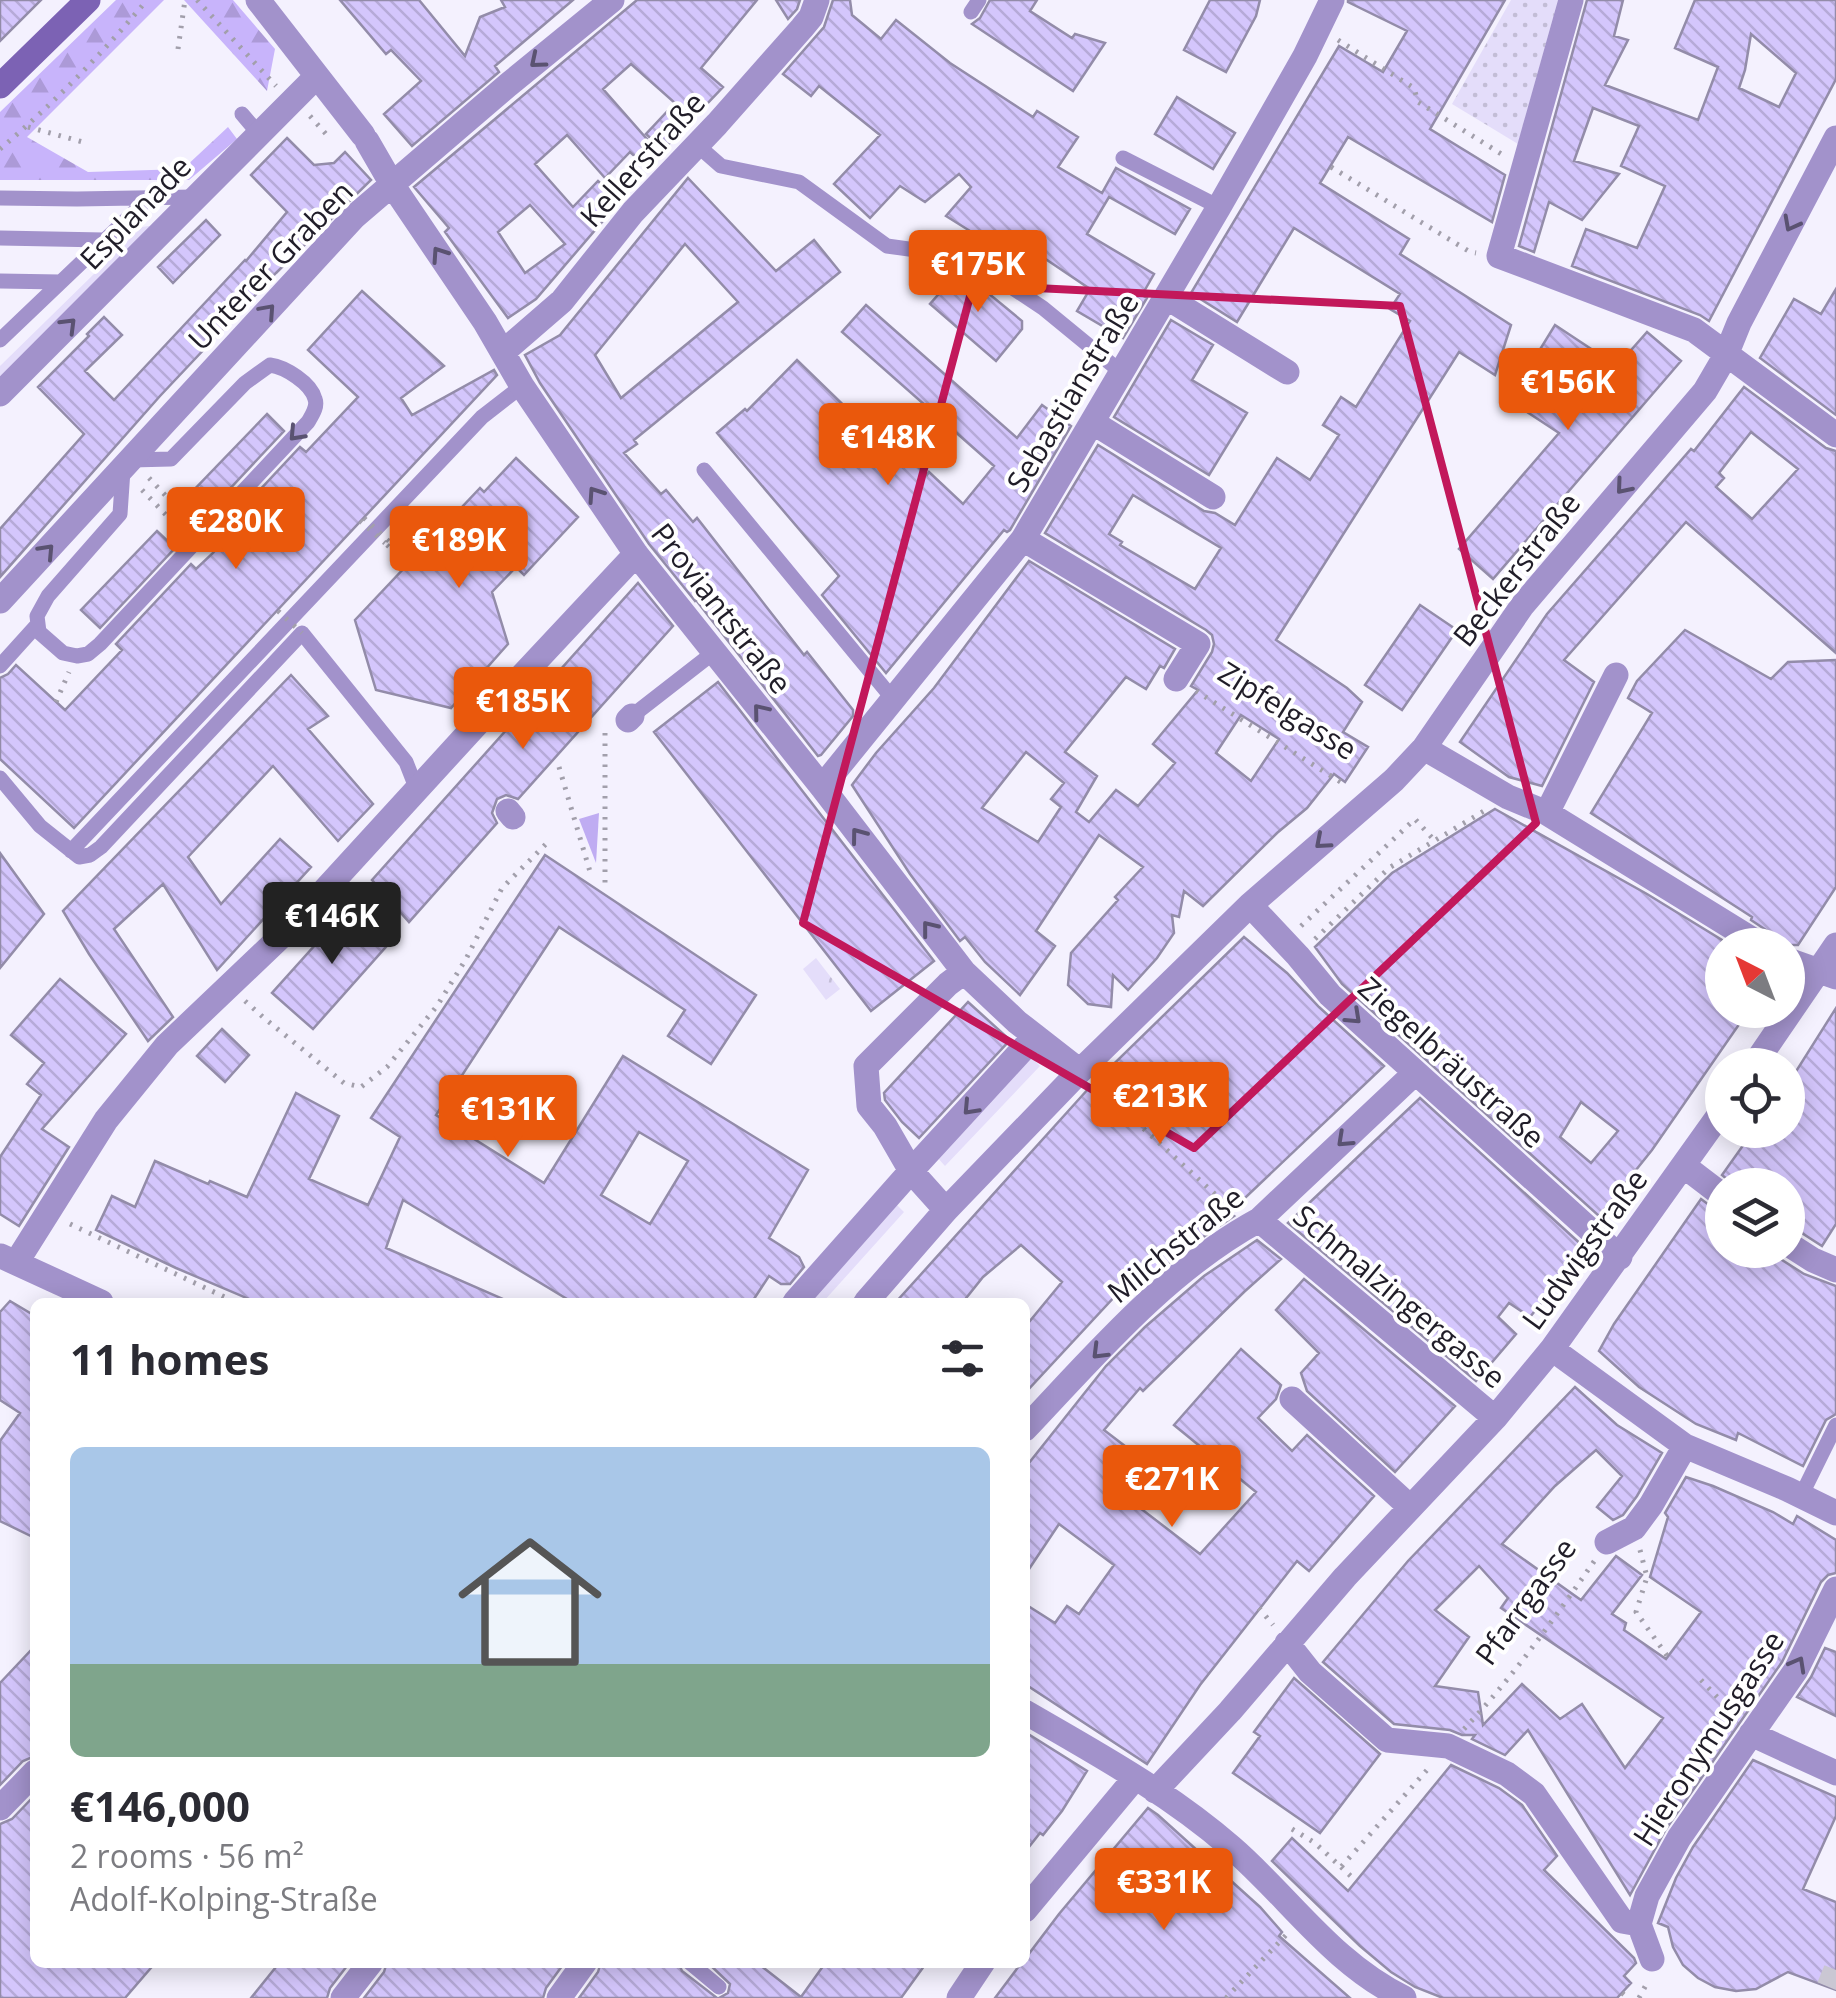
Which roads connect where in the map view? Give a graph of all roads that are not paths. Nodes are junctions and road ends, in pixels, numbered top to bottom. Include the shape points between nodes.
1 (88, 0) edge
2 (258, 0) edge
3 (612, 0) edge
4 (816, 0) edge
5 (1332, 0) edge
6 (1571, 0) edge
7 (317, 76) junction
8 (0, 86) edge
9 (1836, 138) edge
10 (696, 145) junction
11 (1123, 158) dead end
12 (392, 186) junction
13 (194, 197) junction
14 (0, 198) edge
15 (149, 198) junction
16 (1219, 207) junction
17 (0, 238) edge
18 (104, 240) junction
19 (0, 281) edge
20 (60, 282) junction
21 (1166, 296) junction
22 (8, 324) edge
23 (0, 340) edge
24 (503, 352) junction
25 (1726, 355) junction
26 (1121, 372) junction
27 (1288, 372) dead end
28 (522, 386) junction
29 (0, 394) edge
30 (1092, 422) junction
31 (1836, 435) edge
32 (127, 465) junction
33 (704, 470) dead end
34 (1214, 497) dead end
35 (1022, 538) junction
36 (636, 554) junction
37 (0, 601) edge
38 (37, 625) junction
39 (713, 653) junction
40 (0, 666) edge
41 (1616, 675) dead end
42 (1176, 678) road end
43 (893, 699) junction
44 (622, 718) road end
45 (1424, 748) junction
46 (0, 778) edge
47 (822, 787) junction
48 (417, 790) junction
49 (1547, 813) junction
50 (71, 852) junction
51 (1250, 905) junction
52 (1733, 928) edge
53 (1836, 945) edge
54 (964, 972) junction
55 (1828, 974) edge
56 (1035, 1036) junction
57 (1768, 1048) edge
58 (1080, 1070) junction
59 (1419, 1077) junction
60 (1705, 1136) edge
61 (1684, 1166) junction
62 (912, 1171) junction
63 (1705, 1182) edge
64 (946, 1210) junction
65 (1265, 1226) junction
66 (1805, 1255) edge
67 (1620, 1257) junction
68 (6, 1260) edge
69 (1836, 1270) edge
70 (92, 1298) edge
71 (799, 1298) edge
72 (869, 1298) edge
73 (1552, 1349) junction
74 (1292, 1399) dead end
75 (1494, 1418) junction
76 (1030, 1424) edge
77 (1836, 1426) edge
78 (1684, 1446) junction
79 (1801, 1496) junction
80 (1410, 1507) junction
81 (1836, 1513) edge
82 (1608, 1542) road end
83 (1836, 1589) edge
84 (1287, 1642) junction
85 (1030, 1715) edge
86 (1749, 1737) junction
87 (1836, 1773) edge
88 (30, 1777) edge
89 (1145, 1784) junction
90 (0, 1808) edge
91 (1030, 1905) edge
92 (1639, 1924) junction
93 (1652, 1959) dead end
94 (366, 1968) edge
95 (581, 1968) edge
96 (696, 1968) edge
97 (979, 1968) edge
98 (719, 1988) dead end
99 (342, 1998) edge
100 (560, 1998) edge
101 (959, 1998) edge
102 (1404, 1998) edge

1 - 8 street
2 - 7 street, Proviantstraße
3 -> 12 street, Unterer Graben
4 - 10 street, Kellerstraße via 802,28
5 - 16 street, Sebastianstraße
6 - 25 street via 1499,256 1694,330
7 - 12 street, Proviantstraße
7 - 13 street, Esplanade via 250,124
9 -> 25 street, Beckerstraße
10 - 24 street, Kellerstraße via 562,301
10 - 26 lane via 721,166 799,182 886,246 966,257
11 - 16 lane
24 -> 12 street, Proviantstraße
32 -> 12 street, Unterer Graben via 354,217
13 - 15 lane
29 -> 13 street, Esplanade
14 - 15 lane
15 - 18 lane
16 - 21 street, Sebastianstraße
17 - 18 lane
18 - 20 lane
19 - 20 lane
20 - 22 lane
21 - 26 street, Sebastianstraße
21 - 27 street
22 - 23 lane
24 - 28 street, Proviantstraße
25 - 31 street
25 -> 45 street, Beckerstraße via 1705,391 1522,606
26 - 30 street, Sebastianstraße
36 -> 28 street, Proviantstraße
28 - 50 lane via 482,417
30 - 34 street
30 - 35 street, Sebastianstraße
37 -> 32 street, Unterer Graben
32 - 38 lane via 120,514 48,596
32 -> 38 lane via 171,458 270,365 291,372 316,400 308,422 88,654 64,653
33 - 43 lane
35 - 42 street, Zipfelgasse via 1198,644
35 - 43 street, Sebastianstraße
36 - 39 street, Proviantstraße
36 - 48 street
38 - 40 lane
39 - 44 lane
47 -> 39 street, Proviantstraße
41 - 49 street
43 - 47 street, Sebastianstraße
45 - 49 street
45 -> 51 street, Beckerstraße
46 - 50 lane
54 -> 47 street, Proviantstraße
48 - 50 lane via 406,762 302,634 101,847 79,857
48 - 68 street via 292,926 167,1044
49 - 52 street
51 - 58 street, Beckerstraße
51 -> 59 street, Ziegelbräustraße via 1330,996
53 - 55 street
54 - 56 street, Proviantstraße
54 - 62 street via 866,1066 869,1106
55 - 57 street
56 - 58 street, Proviantstraße
56 -> 62 street
58 - 64 street, Beckerstraße
59 -> 65 street, Milchstraße
59 - 67 street, Ziegelbräustraße
60 - 61 street, Ludwigstraße
61 - 63 street
61 - 67 street, Ludwigstraße
62 - 64 street
62 - 71 street
64 - 72 street, Beckerstraße
65 - 75 street, Schmalzingergasse
65 -> 76 street, Milchstraße via 1234,1234 1154,1296
66 - 69 street
67 - 73 street, Ludwigstraße
68 - 70 street
73 - 75 street, Ludwigstraße
73 - 78 street
74 - 80 street
75 - 80 street, Ludwigstraße
77 - 79 lane
78 - 79 street
78 - 82 street, Pfarrgasse via 1634,1528
79 - 81 street
80 - 84 street, Ludwigstraße
86 -> 83 street, Hieronymusgasse via 1796,1670
84 - 89 street, Ludwigstraße via 1230,1710
84 - 92 street via 1310,1672 1387,1740 1448,1746 1534,1794 1622,1921
85 - 89 street
86 - 87 street
86 - 92 street, Hieronymusgasse via 1678,1838 1646,1896
88 - 90 street
89 - 91 street, Ludwigstraße
89 - 102 street via 1234,1849 1340,1954
92 - 93 street
94 - 99 street
95 - 100 street
96 - 98 lane
97 - 101 street

